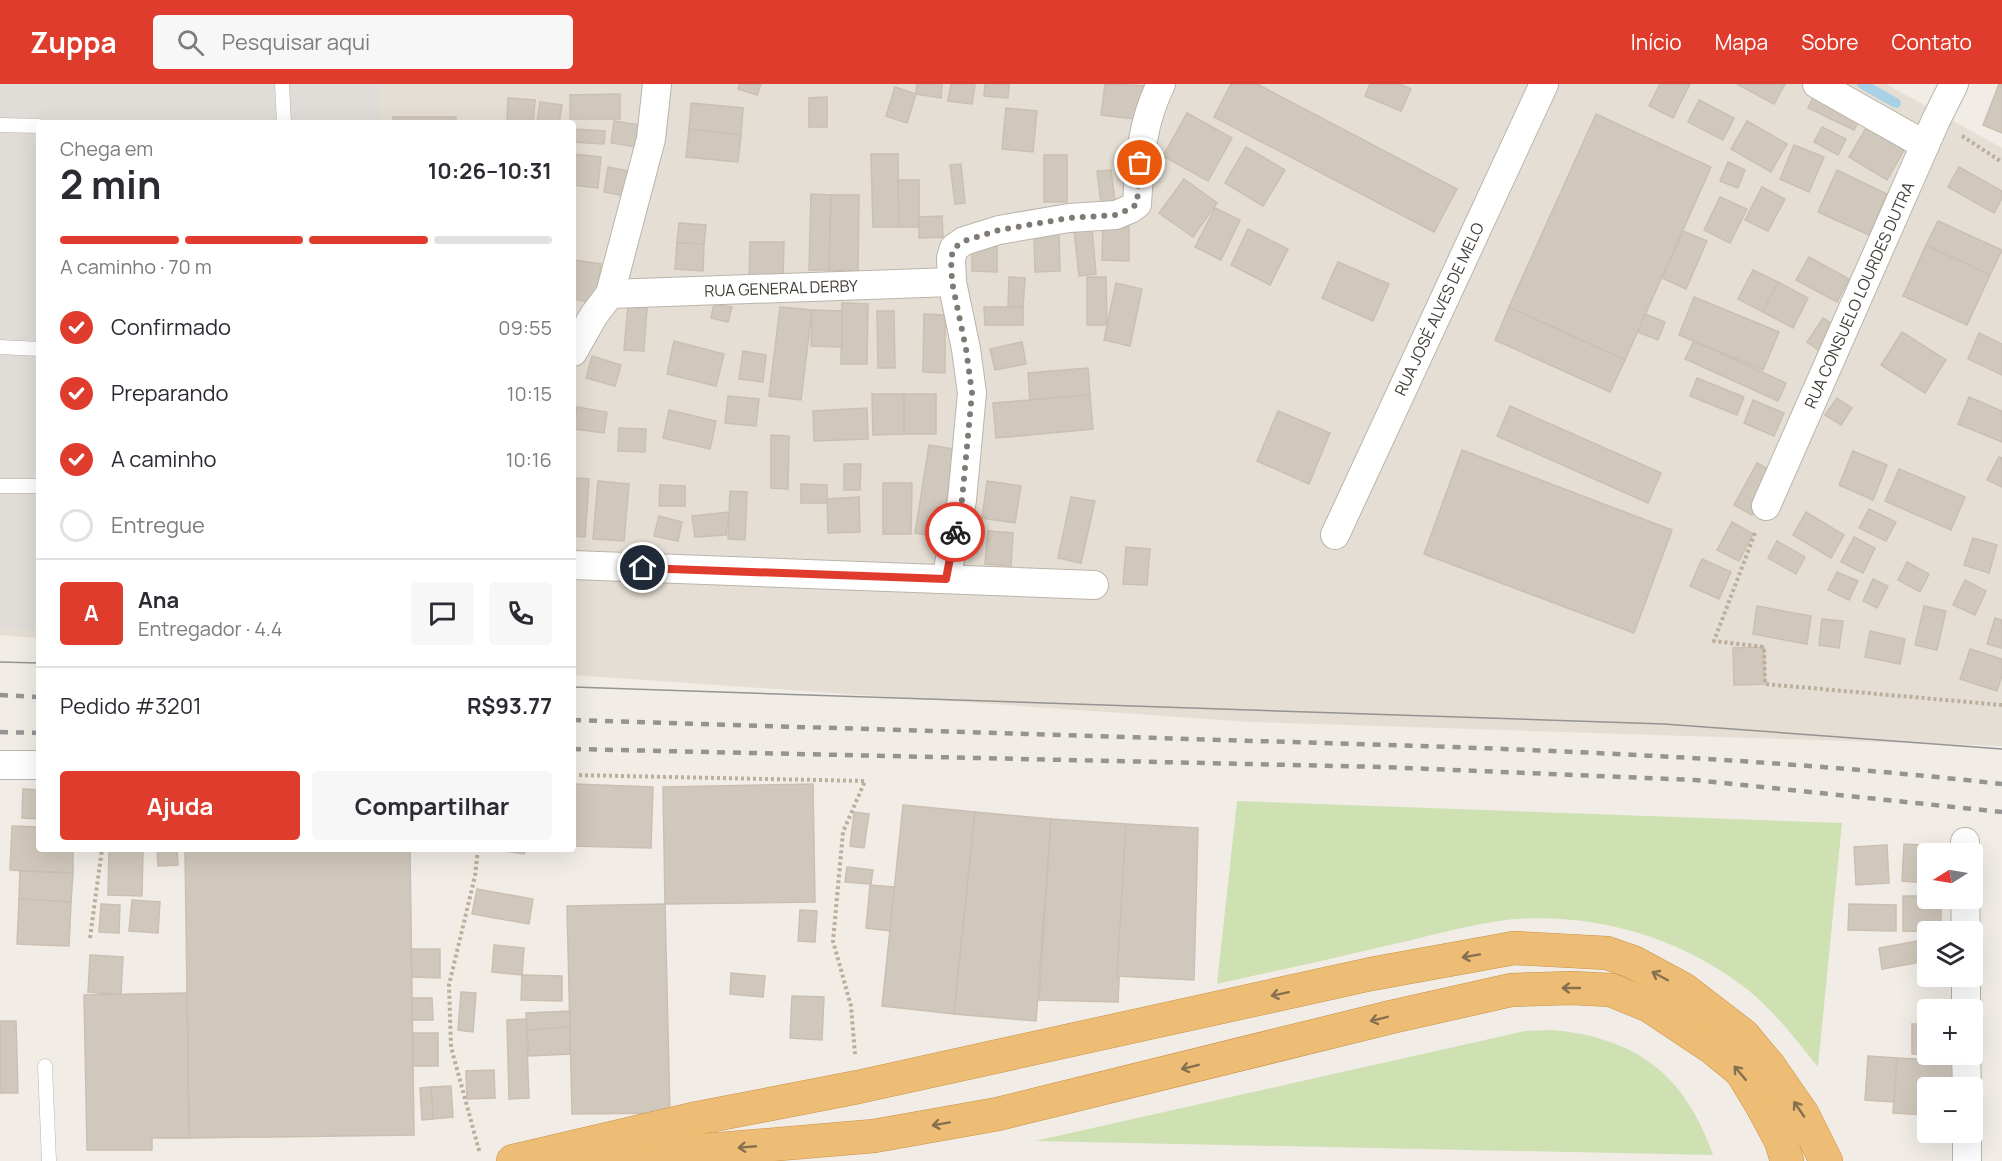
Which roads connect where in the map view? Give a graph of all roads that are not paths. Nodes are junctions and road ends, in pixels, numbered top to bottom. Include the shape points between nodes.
1 (282, 84) edge
2 (657, 84) edge
3 (1161, 84) edge
4 (1544, 84) edge
5 (1817, 84) edge
6 (1954, 84) edge
7 (284, 120) edge
8 (0, 125) edge
9 (36, 126) edge
10 (1930, 133) junction
11 (952, 282) junction
12 (610, 294) junction
13 (0, 346) edge
14 (576, 347) edge
15 (36, 349) edge
16 (0, 486) edge
17 (36, 486) edge
18 (1766, 506) road end
19 (1335, 535) dead end
20 (576, 565) edge
21 (946, 579) junction
22 (1094, 585) dead end
23 (0, 765) edge
24 (36, 765) edge
25 (45, 1066) dead end
26 (1967, 1143) edge
27 (49, 1161) edge
28 (513, 1161) edge
29 (532, 1161) edge
30 (1787, 1161) edge
31 (1826, 1161) edge
32 (1967, 1161) edge

1 - 7 lane
2 - 12 street via 651,139
3 - 11 street via 1142,141 1137,204 1116,215 1069,218 999,230 964,241 954,248 951,258
4 - 19 street, RUA JOSÉ ALVES DE MELO
5 - 10 street
6 - 10 street, RUA CONSUELO LOURDES DUTRA
8 - 9 lane
10 - 18 street, RUA CONSUELO LOURDES DUTRA
11 - 12 street, RUA GENERAL DERBY
11 - 21 street via 972,393 962,500
12 - 14 street
13 - 15 lane
16 - 17 lane
20 - 21 street
21 - 22 street
23 - 24 street
25 - 27 lane
26 - 32 street
31 -> 28 highway via 1803,1115 1769,1066 1743,1035 1683,988 1607,953 1514,948 1371,974
30 -> 29 highway via 1781,1141 1741,1071 1713,1048 1650,1006 1611,990 1572,988 1511,990 998,1114 874,1136

